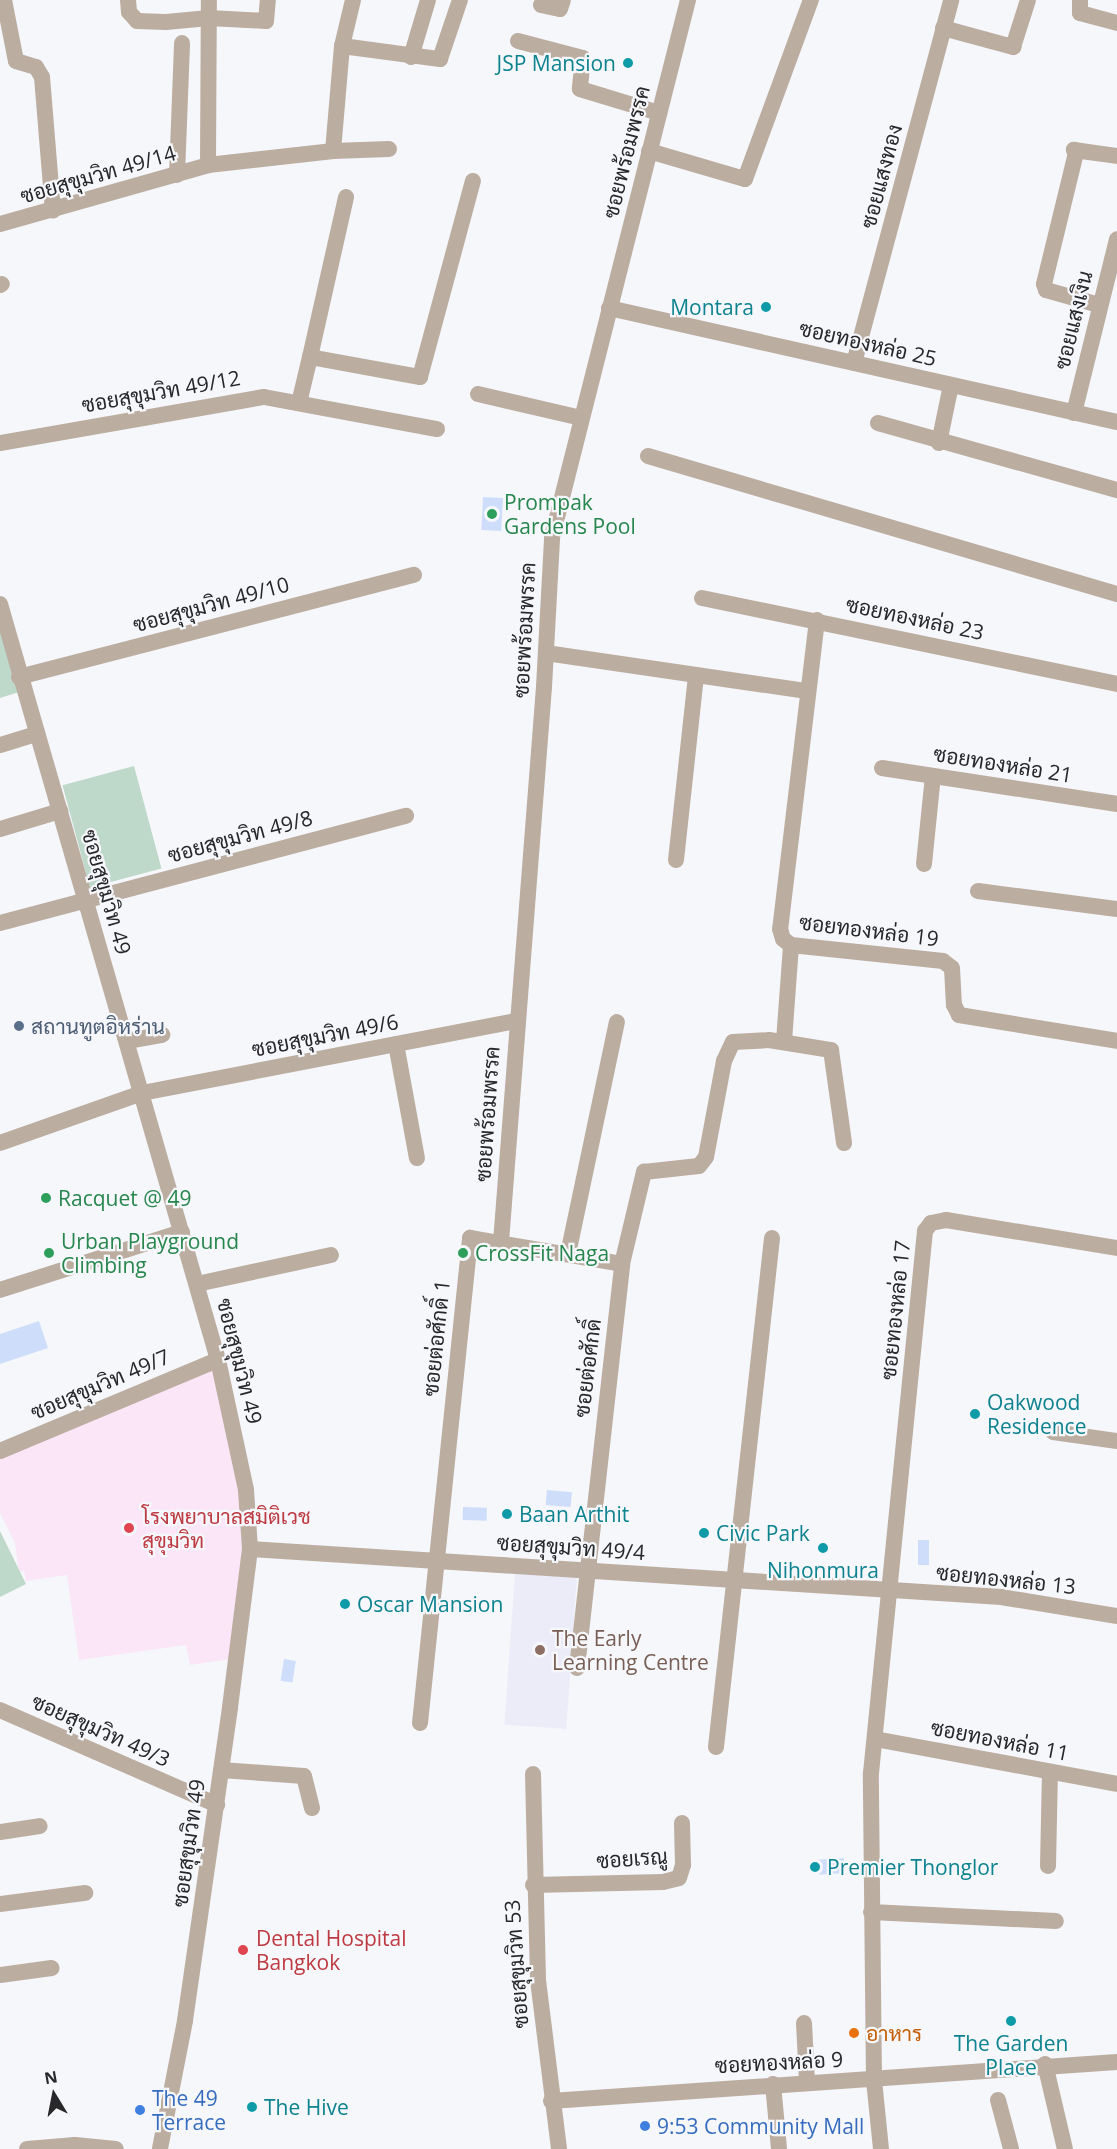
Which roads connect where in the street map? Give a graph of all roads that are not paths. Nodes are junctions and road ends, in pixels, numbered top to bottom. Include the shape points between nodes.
1 (4, 0) edge
2 (128, 0) edge
3 (209, 0) edge
4 (268, 0) edge
5 (352, 0) edge
6 (428, 0) edge
7 (460, 0) edge
8 (563, 0) edge
9 (688, 0) edge
10 (811, 0) edge
11 (951, 0) edge
12 (1028, 0) edge
13 (1080, 0) edge
14 (541, 5) dead end
15 (209, 18) junction
16 (1117, 23) edge
17 (943, 28) junction
18 (518, 42) dead end
19 (182, 43) dead end
20 (342, 46) junction
21 (411, 57) junction
22 (659, 113) junction
23 (389, 149) dead end
24 (333, 151) junction
25 (649, 151) junction
26 (1117, 156) edge
27 (208, 165) junction
28 (177, 175) junction
29 (473, 181) dead end
30 (346, 197) dead end
31 (53, 211) junction
32 (0, 224) edge
33 (1117, 238) edge
34 (1099, 305) junction
35 (609, 308) junction
36 (310, 357) junction
37 (854, 363) junction
38 (951, 385) junction
39 (478, 394) dead end
40 (299, 403) junction
41 (1074, 413) junction
42 (581, 418) junction
43 (1117, 422) edge
44 (878, 423) dead end
45 (437, 429) dead end
46 (0, 443) edge
47 (939, 443) junction
48 (648, 456) dead end
49 (1117, 490) edge
50 (414, 575) dead end
51 (1117, 594) edge
52 (702, 598) dead end
53 (0, 604) edge
54 (816, 620) junction
55 (546, 653) junction
56 (696, 675) junction
57 (20, 677) junction
58 (1117, 684) edge
59 (807, 691) junction
60 (37, 735) junction
61 (0, 745) edge
62 (882, 768) dead end
63 (933, 776) junction
64 (1117, 804) edge
65 (60, 811) junction
66 (406, 816) dead end
67 (0, 829) edge
68 (676, 860) dead end
69 (924, 864) dead end
70 (978, 891) dead end
71 (87, 900) junction
72 (1117, 909) edge
73 (0, 923) edge
74 (790, 945) junction
75 (516, 1021) junction
76 (617, 1022) dead end
77 (162, 1035) dead end
78 (127, 1041) junction
79 (784, 1041) junction
80 (1117, 1041) edge
81 (396, 1044) junction
82 (142, 1093) junction
83 (0, 1143) edge
84 (844, 1143) dead end
85 (417, 1158) dead end
86 (182, 1232) junction
87 (772, 1238) dead end
88 (501, 1242) junction
89 (1117, 1248) edge
90 (568, 1254) junction
91 (331, 1255) dead end
92 (621, 1264) junction
93 (196, 1284) junction
94 (0, 1290) edge
95 (218, 1360) junction
96 (1053, 1432) dead end
97 (1117, 1441) edge
98 (0, 1451) edge
99 (250, 1549) junction
100 (436, 1561) junction
101 (587, 1571) junction
102 (736, 1580) junction
103 (889, 1590) junction
104 (1117, 1616) edge
105 (577, 1668) dead end
106 (0, 1710) edge
107 (420, 1723) dead end
108 (875, 1739) junction
109 (716, 1747) dead end
110 (221, 1770) junction
111 (1050, 1772) junction
112 (533, 1774) dead end
113 (1117, 1784) edge
114 (217, 1805) junction
115 (312, 1808) dead end
116 (682, 1823) dead end
117 (40, 1826) dead end
118 (0, 1832) edge
119 (1048, 1866) dead end
120 (533, 1885) junction
121 (85, 1893) dead end
122 (0, 1905) edge
123 (871, 1912) junction
124 (1056, 1921) dead end
125 (52, 1968) dead end
126 (0, 1975) edge
127 (804, 2023) dead end
128 (1117, 2061) edge
129 (1046, 2064) junction
130 (874, 2080) junction
131 (807, 2082) junction
132 (773, 2084) junction
133 (999, 2100) dead end
134 (551, 2101) junction
135 (27, 2149) edge
136 (116, 2149) edge
137 (160, 2149) edge
138 (559, 2149) edge
139 (779, 2149) edge
140 (881, 2149) edge
141 (1011, 2149) edge
142 (1065, 2149) edge

1 - 31 street via 16,61 36,67 42,77
2 - 15 street via 129,12 137,21
3 - 15 street
4 - 15 street via 266,21
5 - 20 street
6 - 21 street
7 - 21 street via 440,60
8 - 14 street via 560,9
9 - 22 street, ซอยพร้อมพรรค
10 - 25 street via 745,180
11 - 17 street, ซอยแสงทอง
12 - 17 street via 1013,47
13 - 16 street via 1080,13
15 - 27 street
17 - 37 street, ซอยแสงทอง
18 - 22 street via 583,58 580,89
19 - 28 street
20 - 21 street
20 - 24 street
22 - 25 street, ซอยพร้อมพรรค
23 - 24 street, ซอยสุขุมวิท 49/14
24 - 27 street, ซอยสุขุมวิท 49/14
25 - 35 street, ซอยพร้อมพรรค
26 - 34 street via 1074,150 1044,284 1046,290
27 - 28 street, ซอยสุขุมวิท 49/14
28 - 31 street, ซอยสุขุมวิท 49/14
29 - 36 street via 420,377
30 - 36 street
31 - 32 street, ซอยสุขุมวิท 49/14
33 - 34 street, ซอยแสงเงิน
34 - 41 street, ซอยแสงเงิน
35 - 37 street, ซอยทองหล่อ 25
35 - 42 street, ซอยพร้อมพรรค
36 - 40 street
37 - 38 street, ซอยทองหล่อ 25
38 - 41 street, ซอยทองหล่อ 25
38 - 47 street
39 - 42 street
40 - 45 street, ซอยสุขุมวิท 49/12
40 - 46 street, ซอยสุขุมวิท 49/12 via 264,397 229,400
41 - 43 street, ซอยทองหล่อ 25
42 - 55 street, ซอยพร้อมพรรค via 552,537
44 - 47 street
47 - 49 street
48 - 51 street
50 - 57 street, ซอยสุขุมวิท 49/10
52 - 54 street, ซอยทองหล่อ 23
53 - 57 street, ซอยสุขุมวิท 49
54 - 58 street, ซอยทองหล่อ 23
54 - 59 street, ซอยทองหล่อ 19
55 - 56 street
55 - 75 street, ซอยพร้อมพรรค
56 - 59 street
56 - 68 street
57 - 60 street, ซอยสุขุมวิท 49
59 - 74 street, ซอยทองหล่อ 19 via 780,930
60 - 61 street
60 - 65 street, ซอยสุขุมวิท 49
62 - 63 street, ซอยทองหล่อ 21
63 - 64 street, ซอยทองหล่อ 21
63 - 69 street
65 - 67 street
65 - 71 street, ซอยสุขุมวิท 49
66 - 71 street, ซอยสุขุมวิท 49/8
70 - 72 street
71 - 73 street, ซอยสุขุมวิท 49/8
71 - 78 street, ซอยสุขุมวิท 49
74 - 79 street
74 - 80 street, ซอยทองหล่อ 19 via 943,961 952,968 954,1005 959,1015
75 - 81 street, ซอยสุขุมวิท 49/6
75 - 88 street, ซอยพร้อมพรรค
76 - 90 street
77 - 78 street
78 - 82 street, ซอยสุขุมวิท 49
79 - 84 street via 831,1050
79 - 92 street, ซอยต่อศักดิ์ via 733,1042 724,1061 706,1157 699,1166 644,1172
81 - 82 street, ซอยสุขุมวิท 49/6
81 - 85 street
82 - 83 street, ซอยสุขุมวิท 49/6
82 - 86 street, ซอยสุขุมวิท 49
86 - 93 street, ซอยสุขุมวิท 49
86 - 94 street
87 - 102 street
88 - 90 street, ซอยต่อศักดิ์ 1
88 - 100 street, ซอยต่อศักดิ์ 1 via 472,1236 469,1240
89 - 103 street, ซอยทองหล่อ 17 via 946,1220 928,1226
90 - 92 street, ซอยต่อศักดิ์ 1
91 - 93 street
92 - 101 street, ซอยต่อศักดิ์
93 - 95 street, ซอยสุขุมวิท 49
95 - 98 street, ซอยสุขุมวิท 49/7
95 - 99 street, ซอยสุขุมวิท 49 via 246,1490
96 - 97 street
99 - 100 street, ซอยสุขุมวิท 49/4
99 - 110 street, ซอยสุขุมวิท 49
100 - 101 street, ซอยสุขุมวิท 49/4
100 - 107 street
101 - 102 street, ซอยสุขุมวิท 49/4
101 - 105 street, ซอยต่อศักดิ์
102 - 103 street, ซอยสุขุมวิท 49/4
102 - 109 street
103 - 104 street, ซอยทองหล่อ 13 via 1012,1599
103 - 108 street
106 - 114 street, ซอยสุขุมวิท 49/3
108 - 111 street, ซอยทองหล่อ 11
108 - 123 street via 871,1773
110 - 114 street, ซอยสุขุมวิท 49
110 - 115 street via 304,1776
111 - 113 street, ซอยทองหล่อ 11
111 - 119 street
112 - 120 street, ซอยสุขุมวิท 53
114 - 137 street, ซอยสุขุมวิท 49 via 183,2032
116 - 120 street, ซอยเรณู via 683,1865 679,1878 663,1882
117 - 118 street
120 - 134 street, ซอยสุขุมวิท 53
121 - 122 street
123 - 124 street
123 - 130 street
125 - 126 street
127 - 131 street
128 - 129 street, ซอยทองหล่อ 9
129 - 130 street, ซอยทองหล่อ 9
129 - 142 street
130 - 131 street, ซอยทองหล่อ 9
130 - 140 street
131 - 132 street, ซอยทองหล่อ 9
132 - 134 street, ซอยทองหล่อ 9
132 - 139 street
133 - 141 street
134 - 138 street, ซอยสุขุมวิท 53
135 - 136 street via 75,2145

